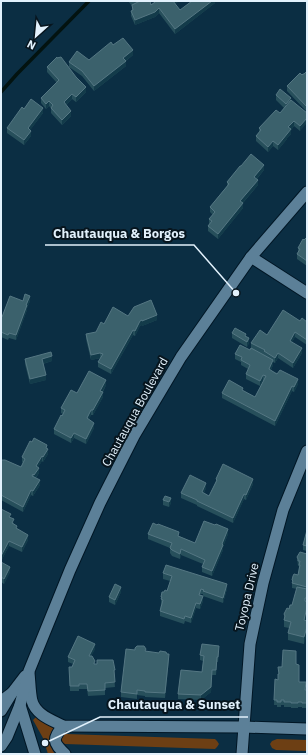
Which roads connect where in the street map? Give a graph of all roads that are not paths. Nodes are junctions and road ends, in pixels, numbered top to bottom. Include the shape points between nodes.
1 (307, 192) edge
2 (251, 257) junction
3 (307, 293) edge
4 (307, 452) edge
5 (29, 671) junction
6 (12, 693) junction
7 (1, 701) edge
8 (20, 706) junction
9 (1, 711) edge
10 (63, 726) junction
11 (244, 727) junction
12 (307, 729) edge
13 (1, 746) edge
14 (35, 754) edge
15 (65, 754) edge
16 (242, 754) edge

1 - 2 street, Chautauqua Boulevard
2 - 3 street
2 - 5 street, Chautauqua Boulevard via 181,357 134,436 70,570
4 - 11 street, Toyopa Drive via 283,510 262,583 250,644
5 - 6 street, Chautauqua Boulevard
5 - 8 street, Chautauqua Boulevard
5 - 10 street via 32,702 36,709
6 - 7 street
6 - 9 street, Chautauqua Boulevard
8 - 13 street, Chautauqua Boulevard
8 - 14 street
10 - 11 street
10 - 15 street via 56,734 55,740
11 - 12 street
11 - 16 street, Toyopa Drive

